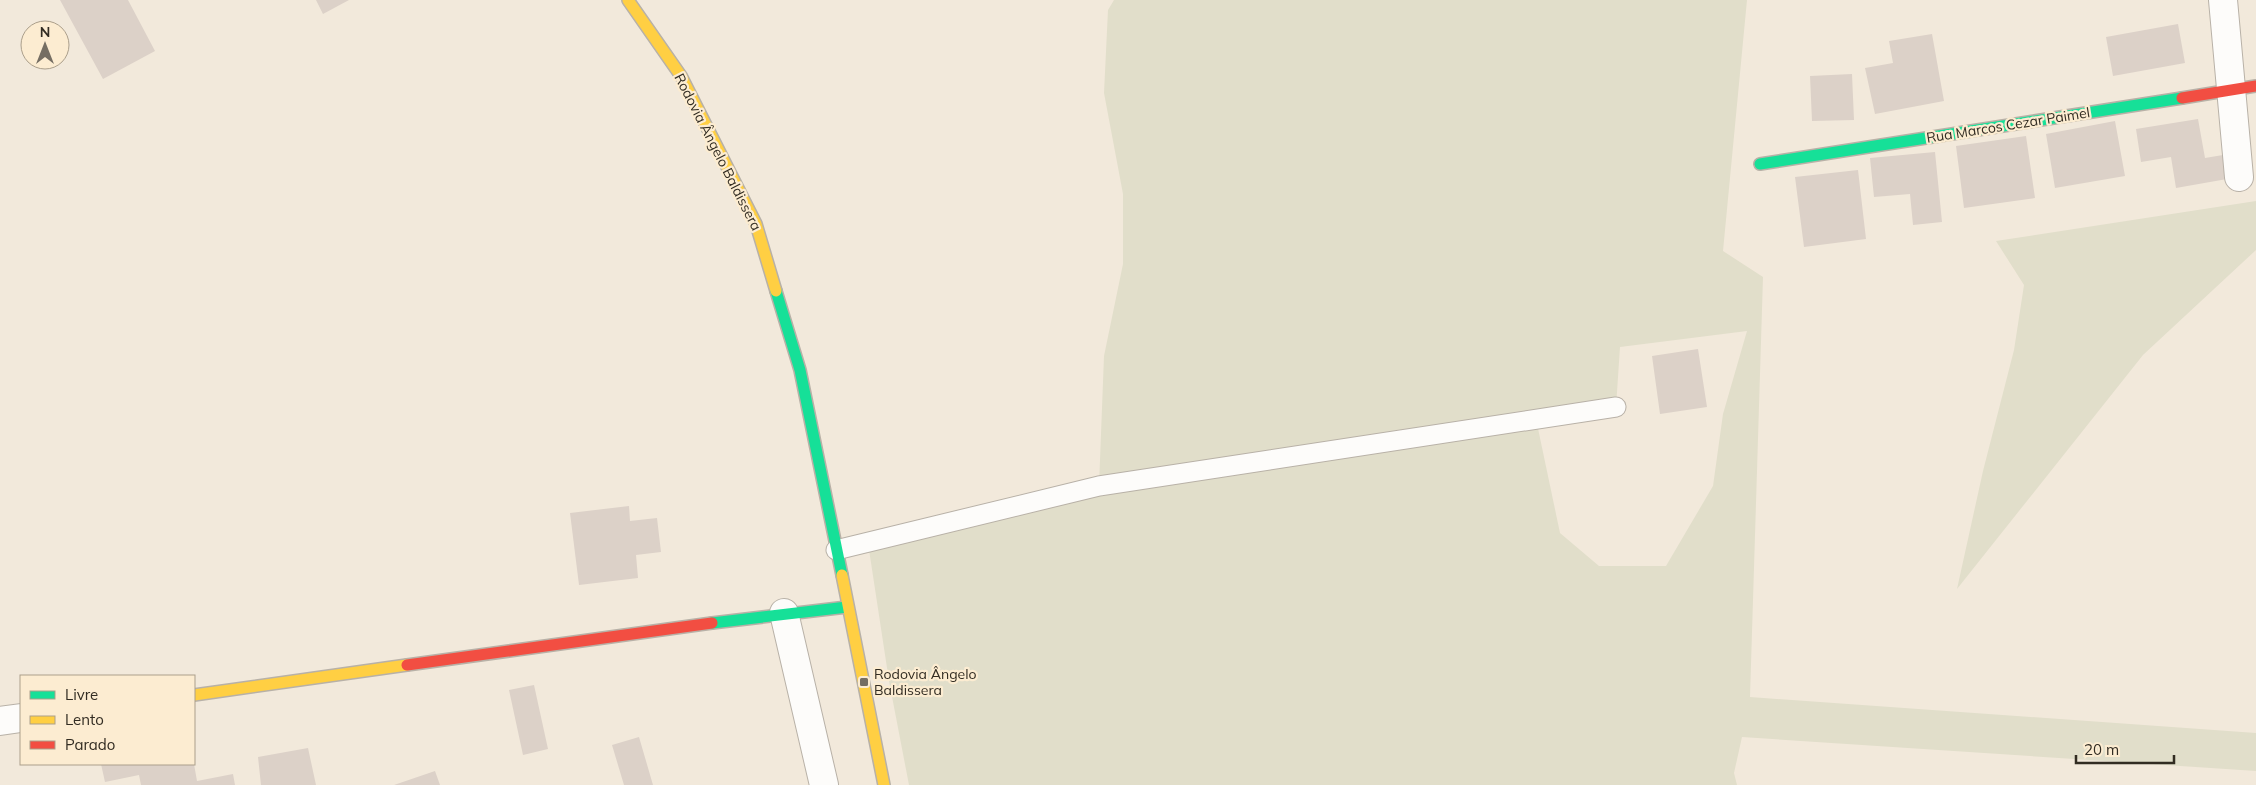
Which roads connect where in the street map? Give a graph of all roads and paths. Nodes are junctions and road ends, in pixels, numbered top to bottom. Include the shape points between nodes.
1 (628, 0) edge
2 (2223, 0) edge
3 (2243, 88) edge
4 (1760, 164) dead end
5 (2239, 177) dead end
6 (1616, 407) dead end
7 (836, 550) junction
8 (847, 607) junction
9 (784, 613) junction
10 (195, 694) edge
11 (20, 718) edge
12 (0, 721) edge
13 (824, 785) edge
14 (884, 785) edge

1 - 7 street, Rodovia Ângelo Baldissera via 681,76 756,224 800,370
2 - 3 street
3 - 4 street, Rua Marcos Cezar Paimel
3 - 5 street
6 - 7 lane via 1099,486
7 - 8 street, Rodovia Ângelo Baldissera
8 - 9 street
8 - 14 street, Rodovia Ângelo Baldissera
9 - 10 street
9 - 13 street
11 - 12 street

